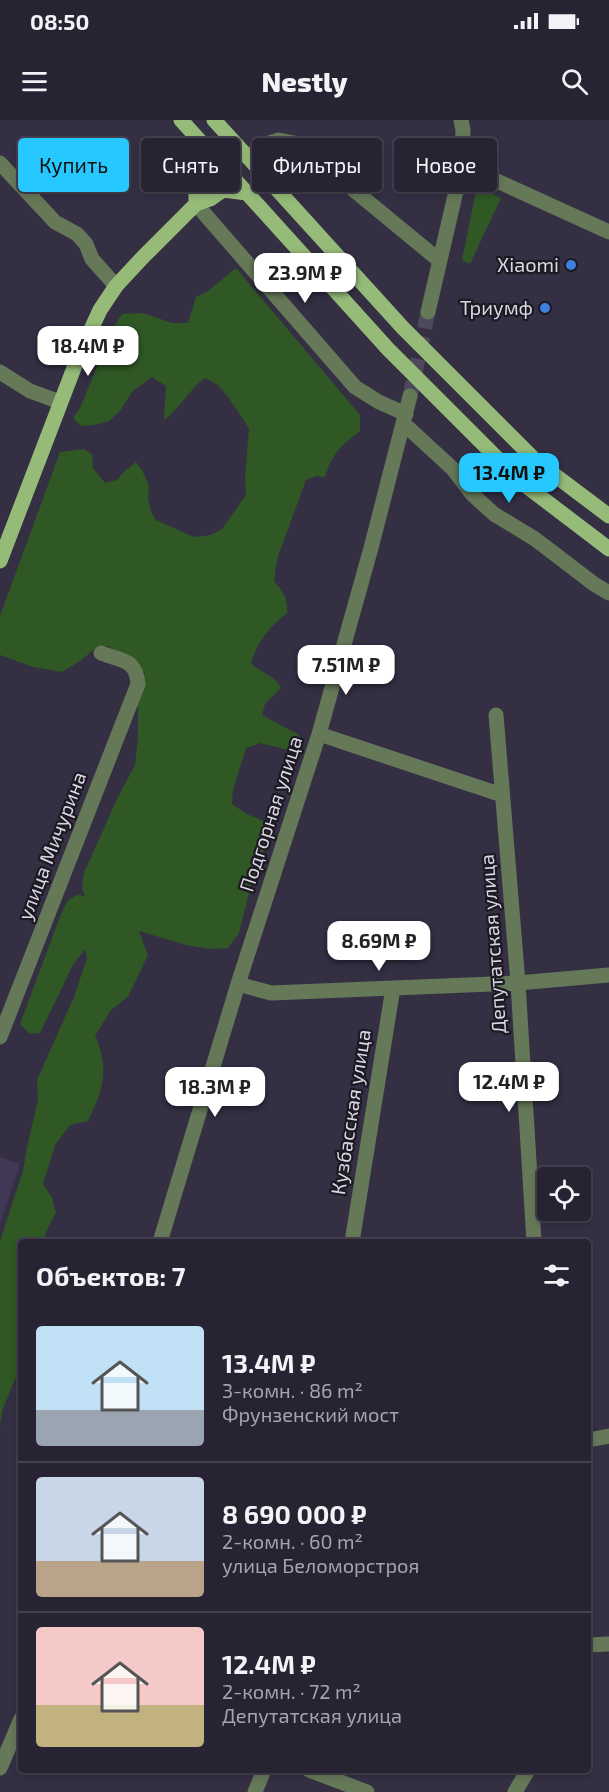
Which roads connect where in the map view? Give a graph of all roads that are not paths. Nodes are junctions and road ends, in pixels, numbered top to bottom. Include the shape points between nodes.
1 (181, 120) edge
2 (214, 120) edge
3 (197, 138) edge
4 (248, 157) junction
5 (0, 164) edge
6 (497, 181) edge
7 (240, 185) edge
8 (196, 192) edge
9 (456, 192) edge
10 (247, 193) junction
11 (196, 204) junction
12 (609, 232) edge
13 (440, 261) junction
14 (116, 286) junction
15 (429, 312) tunnel mouth
16 (0, 372) edge
17 (410, 396) tunnel mouth
18 (60, 402) junction
19 (405, 418) junction
20 (609, 516) edge
21 (609, 549) edge
22 (0, 561) edge
23 (609, 593) edge
24 (101, 653) dead end
25 (496, 715) dead end
26 (319, 734) junction
27 (502, 795) junction
28 (609, 975) edge
29 (518, 983) junction
30 (238, 984) junction
31 (393, 988) junction
32 (0, 1037) edge
33 (162, 1239) edge
34 (352, 1239) edge
35 (534, 1239) edge
36 (609, 1436) edge
37 (591, 1439) edge
38 (609, 1644) edge
39 (591, 1645) edge
40 (18, 1726) edge
41 (0, 1768) edge
42 (263, 1773) edge
43 (317, 1773) edge
44 (526, 1773) edge
45 (255, 1792) edge
46 (368, 1792) edge
47 (515, 1792) edge

1 - 3 main road
2 - 4 main road
4 - 13 street via 279,140 294,143
4 - 20 main road via 403,328 536,461
5 - 14 street via 55,222 77,234
6 - 12 street
7 - 10 main road
8 - 11 main road
9 - 13 street
10 - 11 main road via 223,190
10 - 21 main road via 388,349 520,482
11 - 14 main road
11 - 19 street via 355,387
13 - 15 street
14 - 18 main road via 85,339
16 - 18 street via 30,391
17 - 19 street, Подгорная улица
18 - 22 main road
19 - 23 street via 494,514
19 - 26 street, Подгорная улица
24 - 32 street, улица Мичурина via 131,664 137,670 138,684
25 - 27 street, Депутатская улица
26 - 27 street
26 - 30 street, Подгорная улица
27 - 29 street, Депутатская улица
28 - 29 street
29 - 31 street
29 - 35 street, Депутатская улица
30 - 31 street via 271,993
30 - 33 street, Подгорная улица
31 - 34 street, Кузбасская улица
36 - 37 street
38 - 39 street
40 - 41 street
42 - 45 street
43 - 46 street
44 - 47 street

